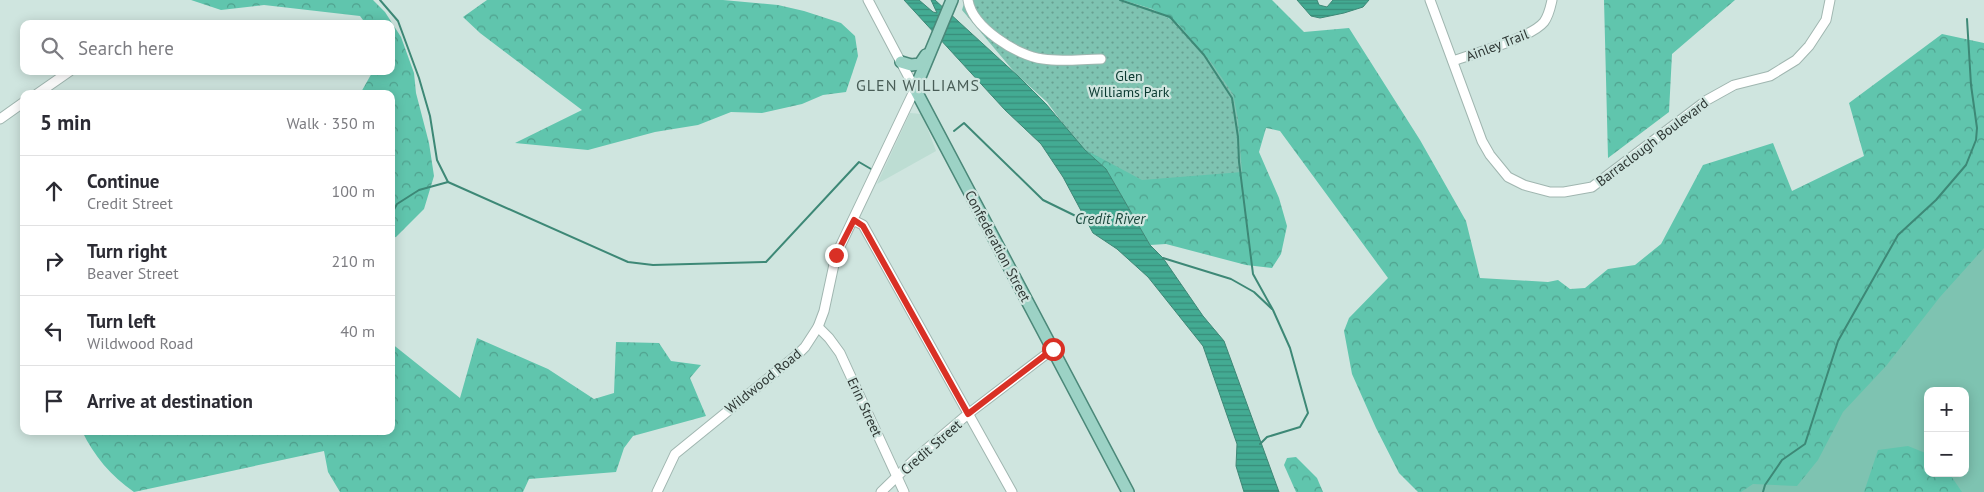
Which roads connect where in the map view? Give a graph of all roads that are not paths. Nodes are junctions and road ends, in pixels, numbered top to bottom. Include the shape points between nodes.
1 (868, 0) edge
2 (952, 0) edge
3 (968, 0) edge
4 (1430, 0) edge
5 (1552, 0) edge
6 (1830, 0) edge
7 (934, 44) junction
8 (1101, 59) dead end
9 (1453, 61) junction
10 (901, 62) junction
11 (64, 75) edge
12 (915, 89) junction
13 (42, 90) edge
14 (20, 108) edge
15 (0, 119) edge
16 (854, 220) junction
17 (818, 327) junction
18 (1053, 349) junction
19 (968, 414) junction
20 (897, 476) junction
21 (657, 492) edge
22 (881, 492) edge
23 (904, 492) edge
24 (1012, 492) edge
25 (1128, 492) edge

1 - 10 street, Confederation Street
2 - 7 main road
3 - 8 street via 973,15 990,33 1025,55 1043,59
4 - 9 street, Barraclough Boulevard
5 - 9 street, Ainley Trail via 1550,13 1531,32
6 - 9 street, Barraclough Boulevard via 1826,20 1796,60 1770,76 1734,85 1707,100 1592,187 1564,192 1538,190 1508,177 1482,141
7 - 10 main road via 920,64
7 - 12 main road
10 - 12 street, Confederation Street
11 - 13 street
12 - 16 street, Wildwood Road
12 - 18 main road, Confederation Street
14 - 15 street
16 - 17 street, Wildwood Road via 836,255
16 - 19 street via 868,234
17 - 20 street, Erin Street via 840,353
17 - 21 street, Wildwood Road via 798,354 676,454
18 - 19 street, Credit Street
18 - 25 main road, Confederation Street
19 - 20 street, Credit Street
19 - 24 street
20 - 22 street, Credit Street
20 - 23 street, Erin Street

